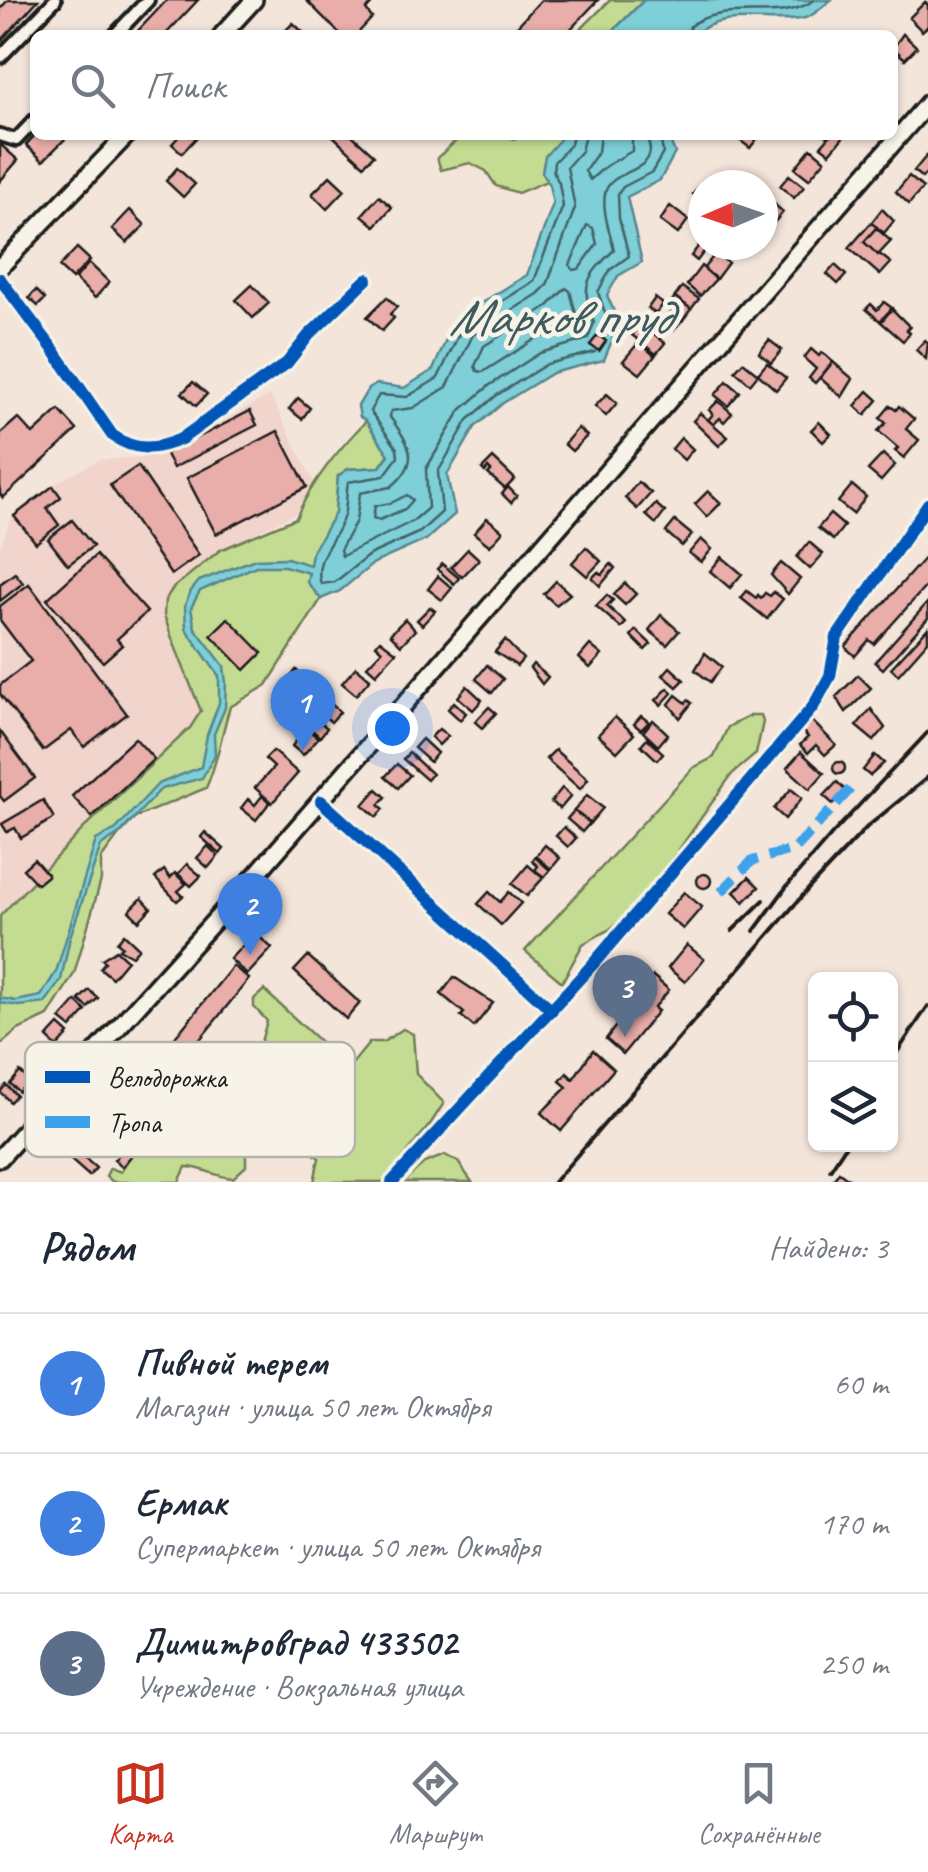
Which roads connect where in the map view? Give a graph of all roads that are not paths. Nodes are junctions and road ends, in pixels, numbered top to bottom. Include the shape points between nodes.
1 (55, 0) edge
2 (148, 0) edge
3 (254, 0) edge
4 (120, 30) edge
5 (227, 30) edge
6 (0, 57) edge
7 (928, 103) edge
8 (30, 125) edge
9 (0, 135) edge
10 (898, 137) edge
11 (122, 140) edge
12 (896, 140) edge
13 (0, 268) edge
14 (367, 278) dead end
15 (0, 279) edge
16 (928, 504) edge
17 (321, 801) junction
18 (552, 1010) junction
19 (104, 1042) edge
20 (25, 1130) edge
21 (0, 1158) edge
22 (392, 1182) edge

1 - 6 street
2 - 4 street
3 - 5 main road
7 - 10 main road
8 - 9 street via 16,140
11 - 13 main road
12 - 17 main road
14 - 15 street via 288,363 181,438 145,448 112,436
16 - 18 street via 837,637 830,676 813,707
17 - 18 street
17 - 19 main road
18 - 22 street
20 - 21 main road

